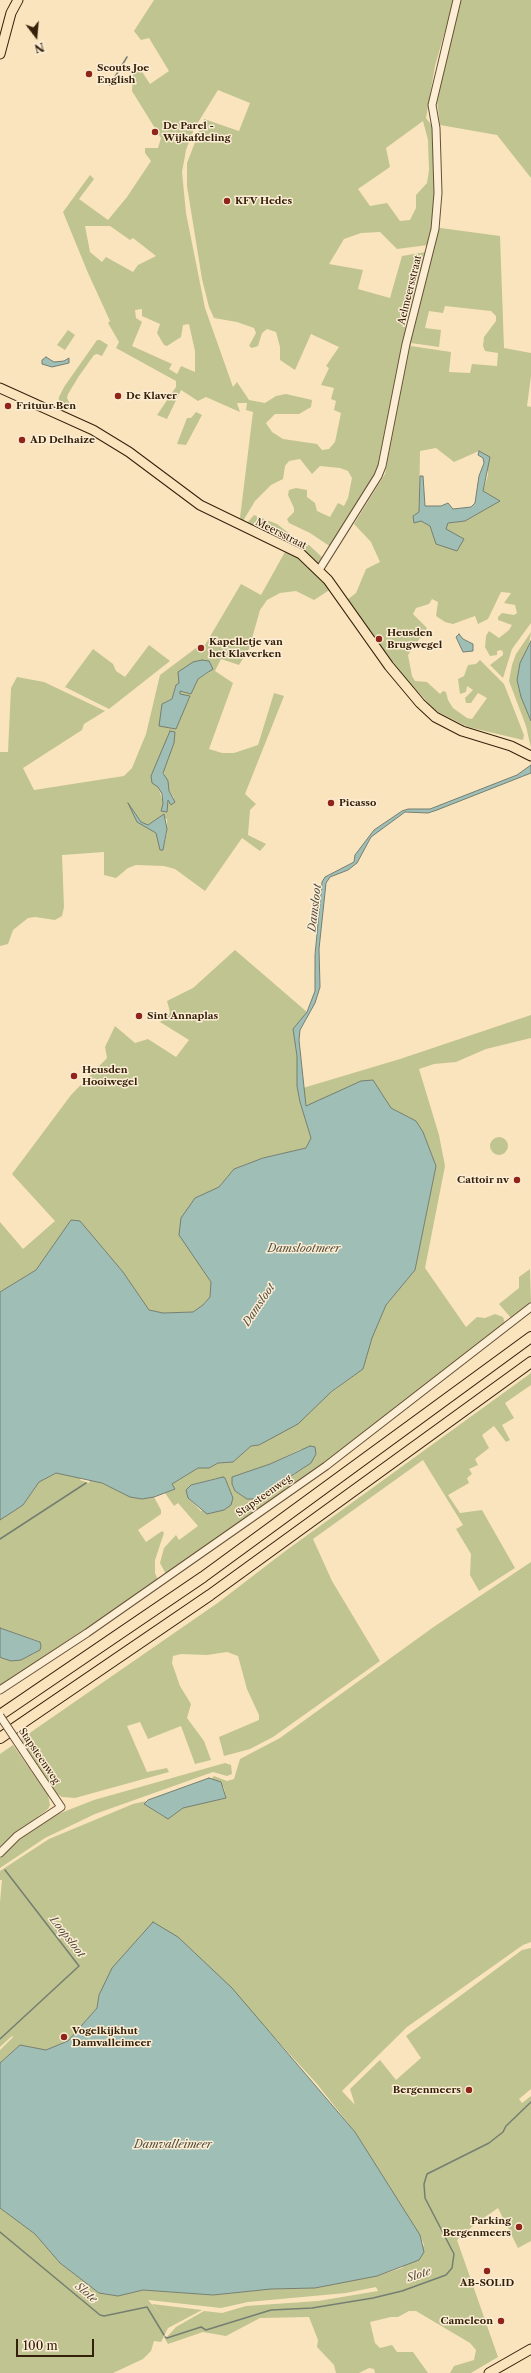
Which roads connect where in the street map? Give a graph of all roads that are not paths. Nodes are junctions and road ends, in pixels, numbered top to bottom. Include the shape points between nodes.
1 (457, 0) edge
2 (16, 1) edge
3 (0, 54) edge
4 (0, 388) edge
5 (319, 570) junction
6 (531, 756) edge
7 (531, 1307) edge
8 (531, 1337) edge
9 (531, 1362) edge
10 (0, 1690) edge
11 (0, 1715) edge
12 (0, 1738) edge
13 (0, 1853) edge
14 (531, 2349) edge
15 (489, 2373) edge

1 - 5 street, Aelmeersstraat via 432,105 436,128 436,229 406,344 382,466
2 - 3 main road
4 - 5 main road, Meersstraat via 93,430 129,452 200,505 301,554
5 - 6 main road, Meersstraat via 390,666 429,711 451,726 511,746
7 - 10 street, Stapsteenweg via 326,1466 87,1633
8 - 11 highway via 203,1577
9 - 12 highway via 210,1595
11 - 13 street, Stapsteenweg, bridge via 61,1807 29,1828
14 - 15 main road

